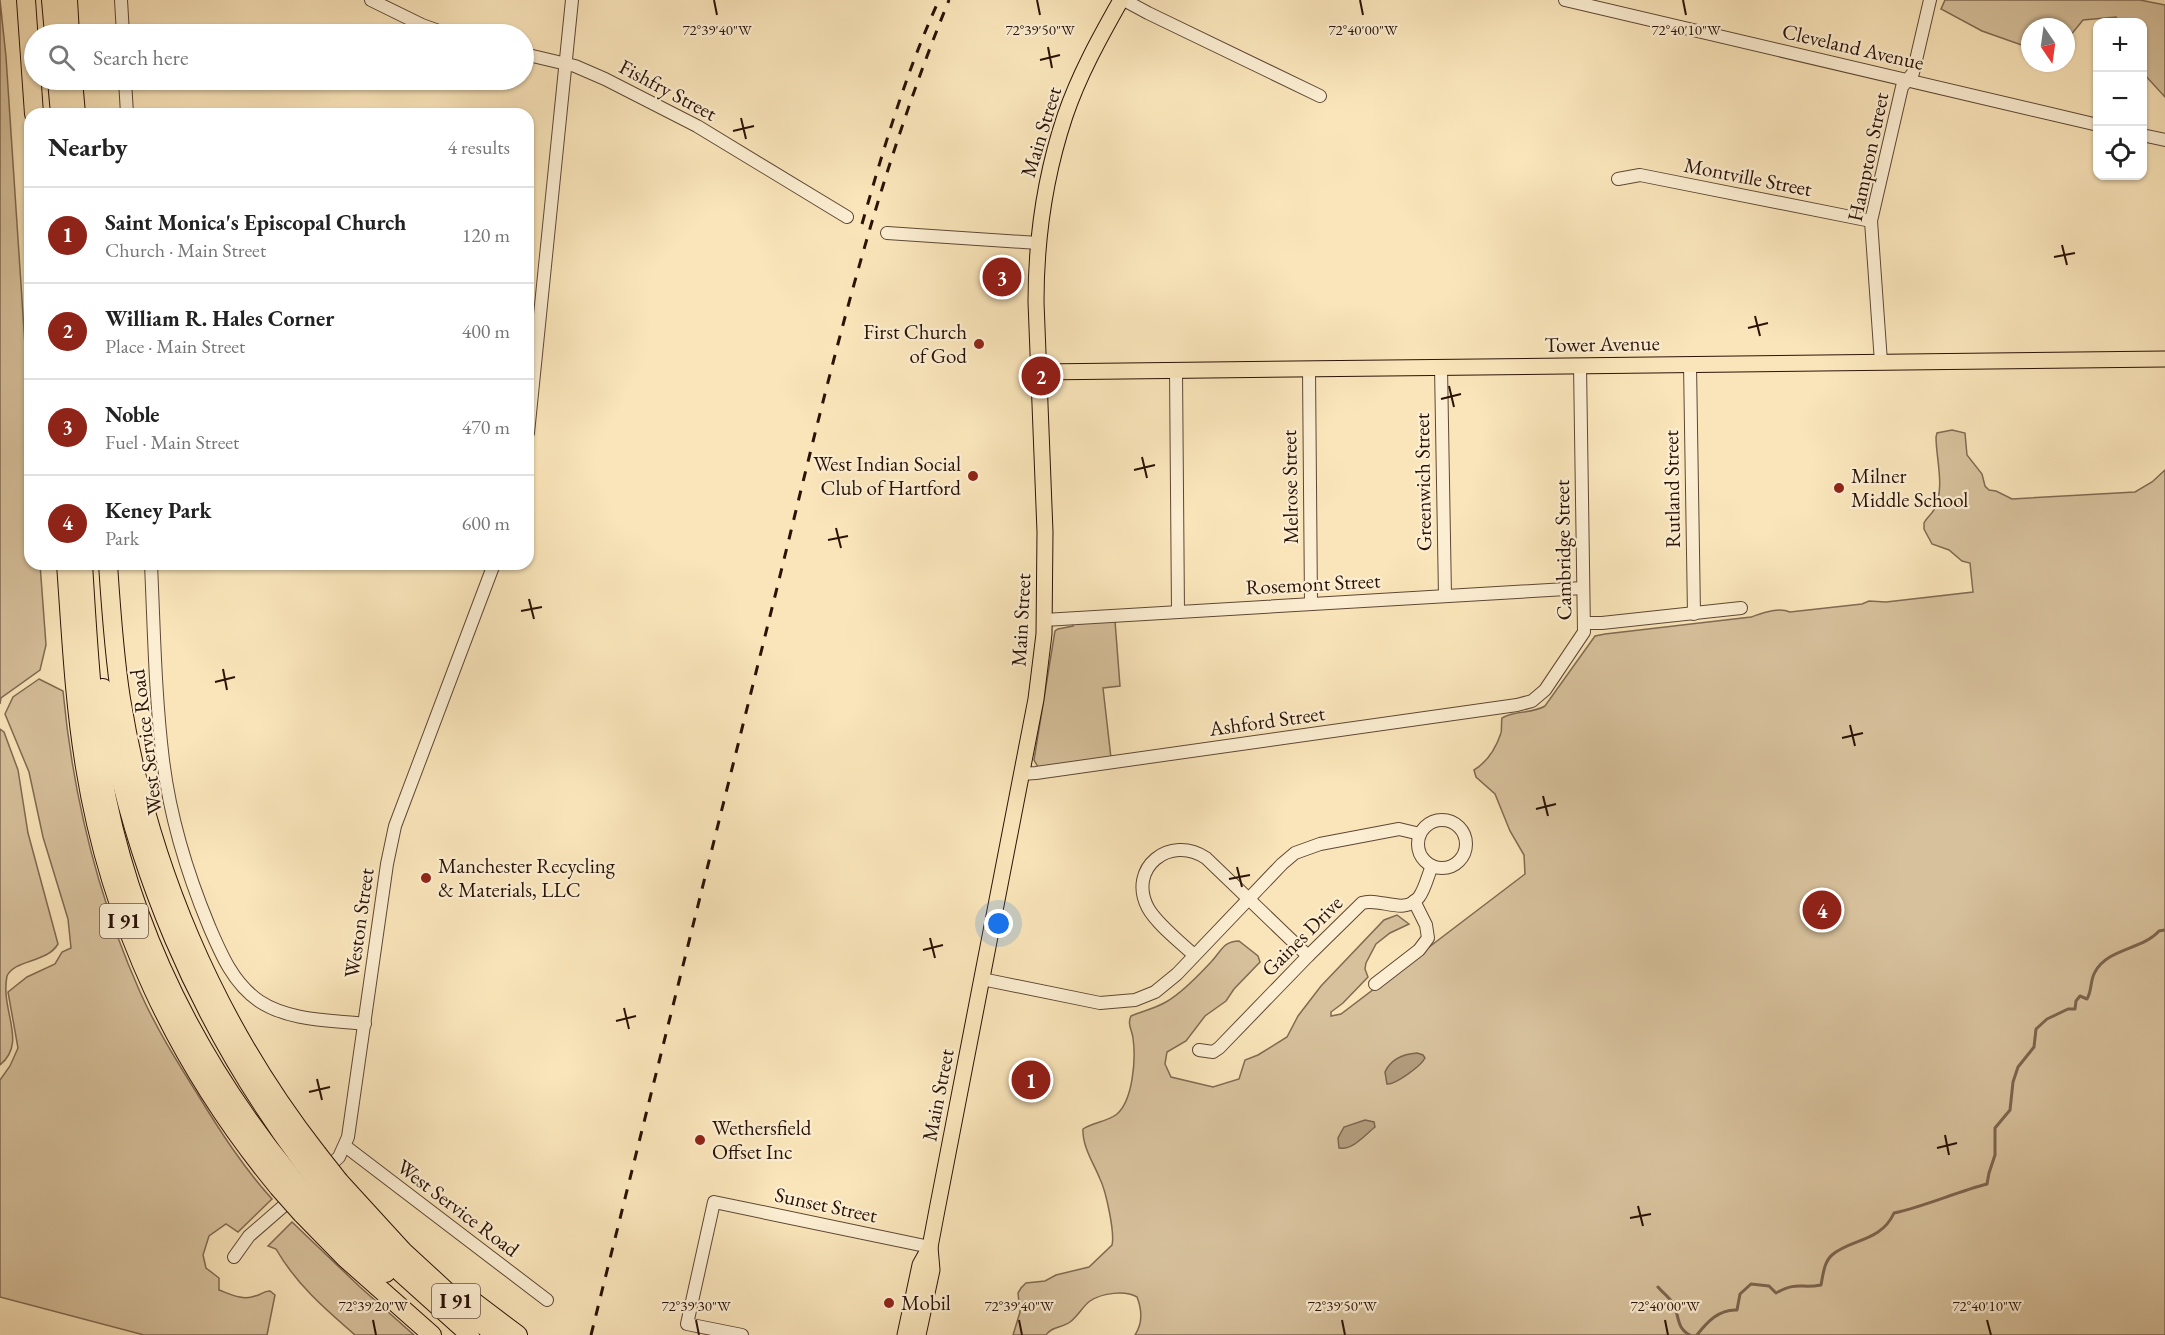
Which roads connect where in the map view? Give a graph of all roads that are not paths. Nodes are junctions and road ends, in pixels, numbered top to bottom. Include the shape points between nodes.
1 (26, 0) edge
2 (43, 0) edge
3 (51, 0) edge
4 (68, 0) edge
5 (121, 0) edge
6 (371, 0) edge
7 (572, 0) edge
8 (1123, 0) edge
9 (1565, 0) edge
10 (1930, 0) edge
11 (28, 24) edge
12 (44, 24) edge
13 (53, 24) edge
14 (69, 24) edge
15 (122, 24) edge
16 (420, 24) edge
17 (534, 56) edge
18 (566, 64) junction
19 (1908, 80) junction
20 (32, 90) edge
21 (49, 90) edge
22 (58, 90) edge
23 (74, 90) edge
24 (126, 90) edge
25 (1320, 96) dead end
26 (34, 108) edge
27 (50, 108) edge
28 (59, 108) edge
29 (75, 108) edge
30 (127, 108) edge
31 (2093, 123) edge
32 (2147, 136) edge
33 (2165, 140) edge
34 (1618, 179) dead end
35 (847, 217) dead end
36 (1871, 221) junction
37 (887, 233) dead end
38 (1038, 243) junction
39 (2165, 359) edge
40 (1881, 363) junction
41 (1690, 364) junction
42 (1580, 365) junction
43 (1441, 367) junction
44 (1309, 369) junction
45 (1176, 370) junction
46 (1040, 372) junction
47 (534, 375) edge
48 (66, 570) edge
49 (83, 570) edge
50 (92, 570) edge
51 (108, 570) edge
52 (151, 570) edge
53 (492, 570) edge
54 (1583, 588) junction
55 (1444, 596) junction
56 (1311, 604) junction
57 (1741, 608) dead end
58 (1178, 612) junction
59 (1694, 614) junction
60 (1044, 620) junction
61 (1585, 623) junction
62 (1518, 705) joint
63 (1021, 774) junction
64 (1420, 834) junction
65 (1432, 866) junction
66 (1248, 899) junction
67 (1414, 901) junction
68 (1194, 955) junction
69 (1308, 956) junction
70 (982, 979) junction
71 (1375, 984) dead end
72 (365, 1024) junction
73 (1199, 1050) dead end
74 (345, 1146) junction
75 (298, 1170) junction
76 (320, 1198) junction
77 (930, 1247) junction
78 (234, 1257) dead end
79 (418, 1266) junction
80 (547, 1299) dead end
81 (432, 1335) edge
82 (457, 1335) edge
83 (470, 1335) edge
84 (494, 1335) edge
85 (518, 1335) edge
86 (742, 1335) edge
87 (905, 1335) edge
88 (918, 1335) edge

1 - 11 highway
2 - 12 highway
3 - 13 highway
4 - 14 highway
5 - 15 street
6 - 16 street
7 - 18 street
8 - 25 street
8 - 38 main road, Main Street via 1094,48 1065,115
9 - 19 street, Cleveland Avenue
10 - 19 street, Hampton Street
17 - 18 street, Fishfry Street
18 - 35 street, Fishfry Street via 598,75 697,126
18 - 47 street
19 - 31 street, Cleveland Avenue
19 - 36 street, Hampton Street via 1902,87
20 - 26 highway
21 - 27 highway
22 - 28 highway
23 - 29 highway
24 - 30 street
32 - 33 street
34 - 36 street, Montville Street via 1640,175
36 - 40 street, Hampton Street
37 - 38 street
38 - 46 main road, Main Street
39 - 40 main road, Tower Avenue
40 - 41 main road, Tower Avenue
41 - 42 main road, Tower Avenue
41 - 59 street, Rutland Street
42 - 43 main road, Tower Avenue
42 - 54 street, Cambridge Street
43 - 44 main road, Tower Avenue
43 - 55 street, Greenwich Street
44 - 45 main road, Tower Avenue
44 - 56 street, Melrose Street
45 - 46 main road, Tower Avenue
45 - 58 street
46 - 60 main road, Main Street
48 - 75 highway, I 91 via 82,751 100,841 117,900 151,986 182,1049 225,1116
49 - 75 highway via 103,774 137,908 167,981 205,1055 242,1113
50 - 75 highway via 108,720 149,877 180,955 220,1036
51 - 75 highway, I 91 via 124,719 140,793 163,868 223,1008 280,1102
52 - 72 street, West Service Road via 166,781 187,868 214,937 235,977 262,1003 295,1016
53 - 72 street, Weston Street via 395,826
54 - 55 street, Rosemont Street
54 - 61 street, Cambridge Street
55 - 56 street, Rosemont Street
56 - 58 street, Rosemont Street
57 - 59 street
58 - 60 street, Rosemont Street
59 - 61 street
60 - 63 main road, Main Street via 1036,699
61 - 62 street, Cambridge Street via 1582,638 1545,690 1532,701
62 - 63 street, Ashford Street
63 - 70 main road, Main Street
64 - 65 street via 1420,854
64 - 65 street via 1432,822 1449,820 1463,830 1466,838 1465,855 1460,862 1445,869
64 - 66 street via 1399,829 1307,848 1281,864
65 - 67 street
66 - 68 street
66 - 68 street via 1206,858 1192,851 1169,851 1150,865 1143,884 1148,908
66 - 69 street
67 - 69 street, Gaines Drive via 1399,906 1370,900 1362,903
67 - 71 street via 1428,938 1419,950
68 - 70 street via 1155,993 1136,1000 1095,1002
69 - 73 street, Gaines Drive via 1219,1048 1213,1052
70 - 77 main road, Main Street
72 - 74 street, Weston Street
74 - 78 street via 335,1161 249,1236
74 - 80 street, West Service Road
75 - 76 highway, bridge
75 - 76 highway, I 91, bridge
76 - 79 highway, I 91 via 377,1225
76 - 81 highway, I 91 via 351,1264
76 - 82 highway via 354,1245
76 - 83 highway
77 - 86 street, Sunset Street via 714,1202 687,1324
77 - 87 main road via 920,1265
77 - 88 main road via 932,1270
79 - 84 highway, I 91
79 - 85 highway via 457,1289

